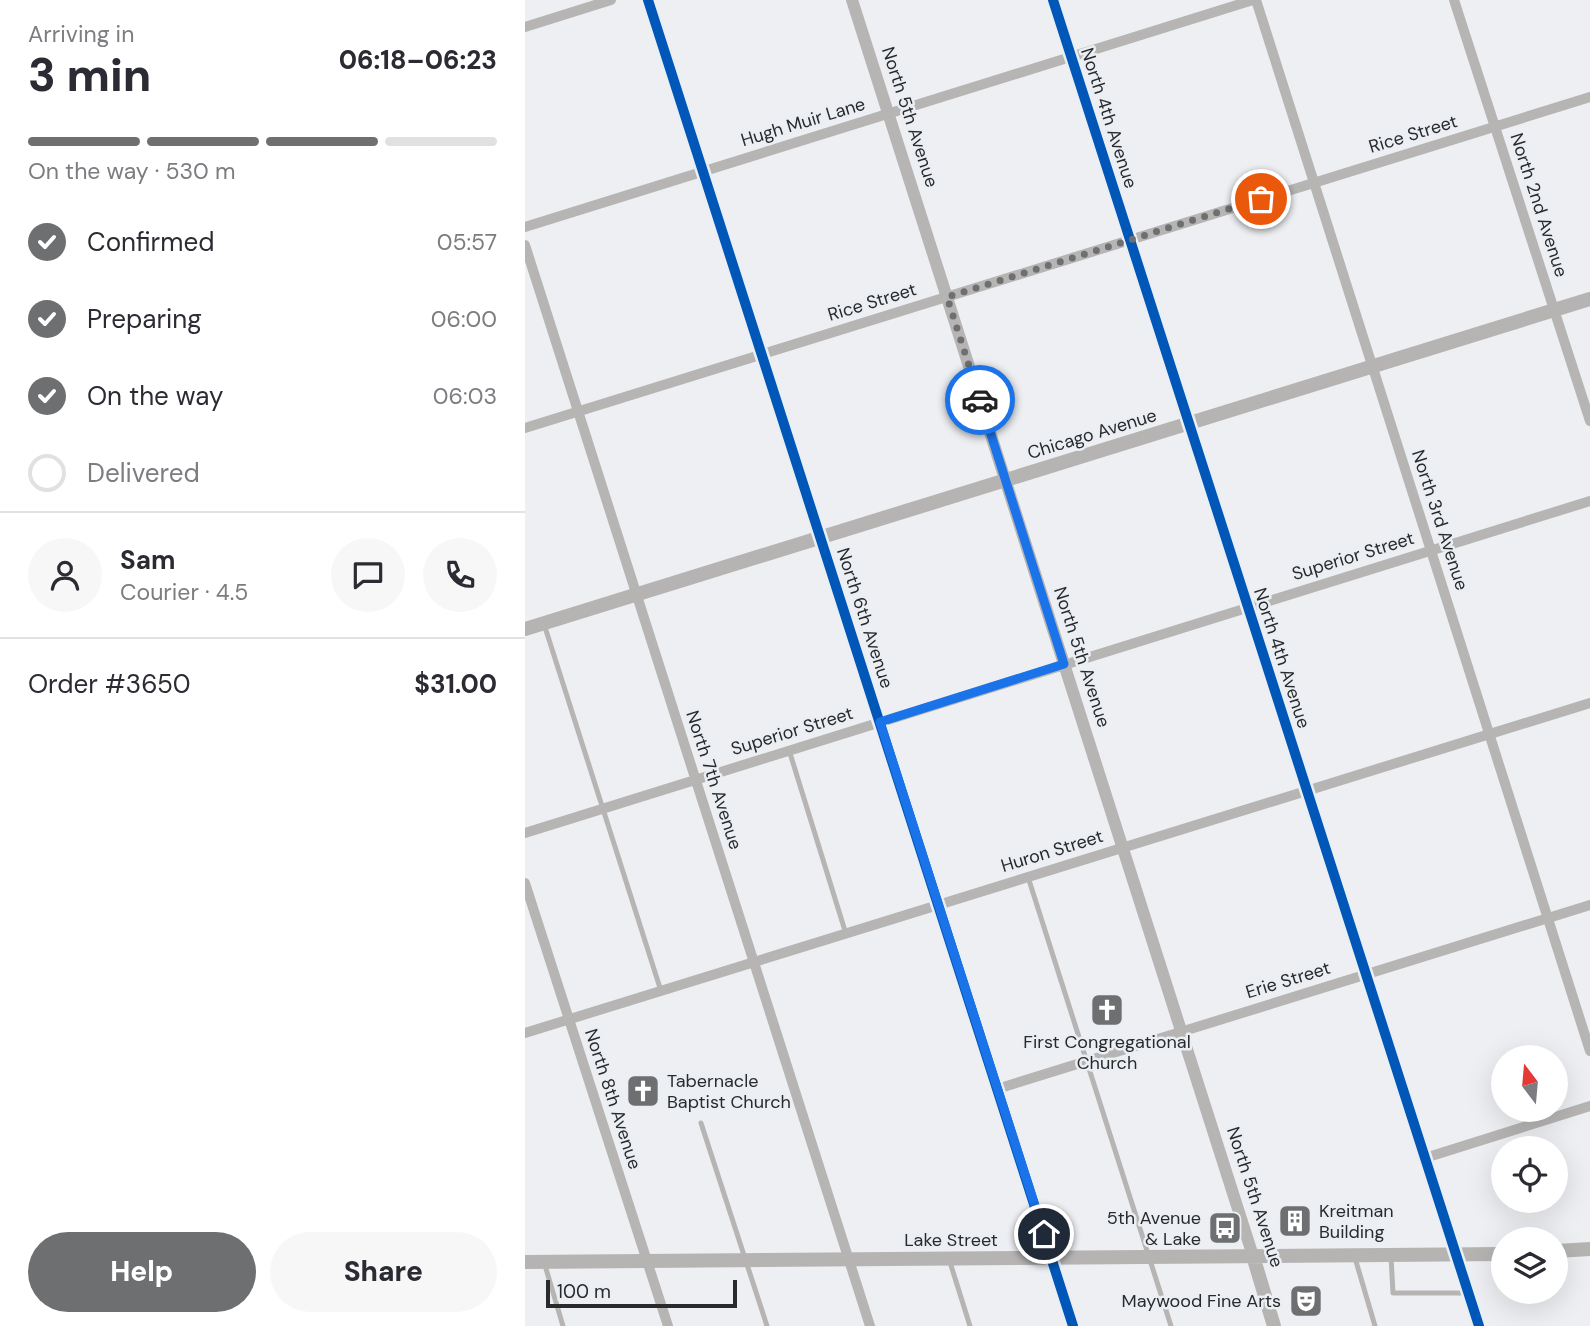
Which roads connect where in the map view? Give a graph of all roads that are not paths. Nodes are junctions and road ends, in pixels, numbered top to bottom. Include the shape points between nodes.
1 (611, 0) edge
2 (648, 0) edge
3 (852, 0) edge
4 (1053, 0) edge
5 (1254, 0) edge
6 (1454, 0) edge
7 (525, 27) edge
8 (1071, 57) junction
9 (1590, 97) edge
10 (888, 113) junction
11 (1495, 127) junction
12 (703, 171) junction
13 (1314, 183) junction
14 (525, 227) edge
15 (1130, 240) junction
16 (525, 245) edge
17 (947, 297) junction
18 (1590, 299) edge
19 (1554, 310) junction
20 (762, 355) junction
21 (1372, 366) junction
22 (578, 412) junction
23 (1590, 421) edge
24 (1189, 424) junction
25 (525, 428) edge
26 (1006, 480) junction
27 (1590, 501) edge
28 (820, 537) junction
29 (1431, 550) junction
30 (636, 594) junction
31 (1248, 607) junction
32 (544, 624) junction
33 (525, 629) edge
34 (1064, 664) junction
35 (1590, 703) edge
36 (880, 722) junction
37 (1489, 734) junction
38 (789, 750) junction
39 (696, 779) junction
40 (1307, 791) junction
41 (602, 808) junction
42 (525, 833) edge
43 (1123, 848) junction
44 (1028, 877) junction
45 (525, 883) edge
46 (939, 905) junction
47 (1590, 905) edge
48 (1548, 918) junction
49 (846, 934) junction
50 (754, 962) junction
51 (1366, 974) junction
52 (661, 991) junction
53 (569, 1020) junction
54 (1182, 1032) junction
55 (525, 1034) edge
56 (1590, 1051) edge
57 (1087, 1061) junction
58 (997, 1088) junction
59 (1590, 1106) edge
60 (701, 1123) dead end
61 (1425, 1158) junction
62 (1590, 1249) edge
63 (1568, 1250) edge
64 (1354, 1255) junction
65 (1491, 1255) edge
66 (1253, 1256) junction
67 (1391, 1256) junction
68 (1457, 1256) junction
69 (949, 1259) junction
70 (1051, 1259) junction
71 (1150, 1259) junction
72 (849, 1260) junction
73 (647, 1261) junction
74 (746, 1261) junction
75 (525, 1262) edge
76 (544, 1262) junction
77 (1469, 1293) junction
78 (563, 1326) edge
79 (668, 1326) edge
80 (767, 1326) edge
81 (870, 1326) edge
82 (970, 1326) edge
83 (1073, 1326) edge
84 (1171, 1326) edge
85 (1274, 1326) edge
86 (1375, 1326) edge
87 (1479, 1326) edge

1 - 7 street
2 - 12 street, North 6th Avenue
3 - 10 street, North 5th Avenue
4 - 8 street, North 4th Avenue
5 - 8 street, Hugh Muir Lane
5 - 13 street, North 3rd Avenue
6 - 11 street, North 2nd Avenue
8 - 10 street, Hugh Muir Lane
8 - 15 street, North 4th Avenue
9 - 11 street, Rice Street
10 - 12 street, Hugh Muir Lane
10 - 17 street, North 5th Avenue
11 - 13 street, Rice Street
11 - 19 street, North 2nd Avenue
12 - 14 street, Hugh Muir Lane
12 - 20 street, North 6th Avenue
13 - 15 street, Rice Street
13 - 21 street, North 3rd Avenue
15 - 17 street, Rice Street
15 - 24 street, North 4th Avenue
16 - 22 street, North 7th Avenue
17 - 20 street, Rice Street
17 - 26 street, North 5th Avenue
18 - 19 main road, Chicago Avenue
19 - 21 main road, Chicago Avenue
19 - 23 street, North 2nd Avenue
20 - 22 street, Rice Street
20 - 28 street, North 6th Avenue
21 - 24 main road, Chicago Avenue
21 - 29 street, North 3rd Avenue
22 - 25 street, Rice Street
22 - 30 street, North 7th Avenue
24 - 26 main road, Chicago Avenue
24 - 31 street, North 4th Avenue
26 - 28 main road, Chicago Avenue
26 - 34 street, North 5th Avenue
27 - 29 street, Superior Street
28 - 30 main road, Chicago Avenue
28 - 36 street, North 6th Avenue
29 - 31 street, Superior Street
29 - 37 street, North 3rd Avenue
30 - 32 main road, Chicago Avenue
30 - 39 street, North 7th Avenue
31 - 34 street, Superior Street
31 - 40 street, North 4th Avenue
32 - 33 main road, Chicago Avenue
32 - 41 lane
34 - 36 street, Superior Street
34 - 43 street, North 5th Avenue
35 - 37 street, Huron Street
36 - 38 street, Superior Street
36 - 46 street, North 6th Avenue
37 - 40 street, Huron Street
37 - 48 street, North 3rd Avenue
38 - 39 street, Superior Street
38 - 49 lane
39 - 41 street, Superior Street
39 - 50 street, North 7th Avenue
40 - 43 street, Huron Street
40 - 51 street, North 4th Avenue
41 - 42 street, Superior Street
41 - 52 lane
43 - 44 street, Huron Street
43 - 54 street, North 5th Avenue
44 - 46 street, Huron Street
44 - 57 lane
45 - 53 street, North 8th Avenue
46 - 49 street, Huron Street
46 - 58 street, North 6th Avenue
47 - 48 street, Erie Street
48 - 51 street, Erie Street
48 - 56 street, North 3rd Avenue
49 - 50 street, Huron Street
50 - 52 street, Huron Street
50 - 72 street, North 7th Avenue
51 - 54 street, Erie Street
51 - 61 street, North 4th Avenue
52 - 53 street, Huron Street
53 - 55 street, Huron Street
53 - 73 street, North 8th Avenue
54 - 57 street, Erie Street
54 - 66 street, North 5th Avenue
57 - 58 street, Erie Street
57 - 71 lane
58 - 70 street, North 6th Avenue
59 - 61 street
60 - 74 lane
61 - 68 street, North 4th Avenue
62 - 63 main road
64 - 66 main road, Lake Street
64 - 67 main road, Lake Street
64 - 86 lane
65 - 68 main road, Lake Street
66 - 71 main road, Lake Street
66 - 85 main road, North 5th Avenue
67 - 68 main road, Lake Street
67 - 77 lane via 1393,1293
68 - 77 street, North 4th Avenue
69 - 70 main road, Lake Street
69 - 72 main road, Lake Street
69 - 82 lane
70 - 71 main road, Lake Street
70 - 83 street, North 6th Avenue
71 - 84 lane
72 - 74 main road, Lake Street
72 - 81 street, North 7th Avenue
73 - 74 main road, Lake Street
73 - 76 main road, Lake Street
73 - 79 street, North 8th Avenue
74 - 80 lane
75 - 76 main road, Lake Street
76 - 78 lane
77 - 87 street, North 4th Avenue

